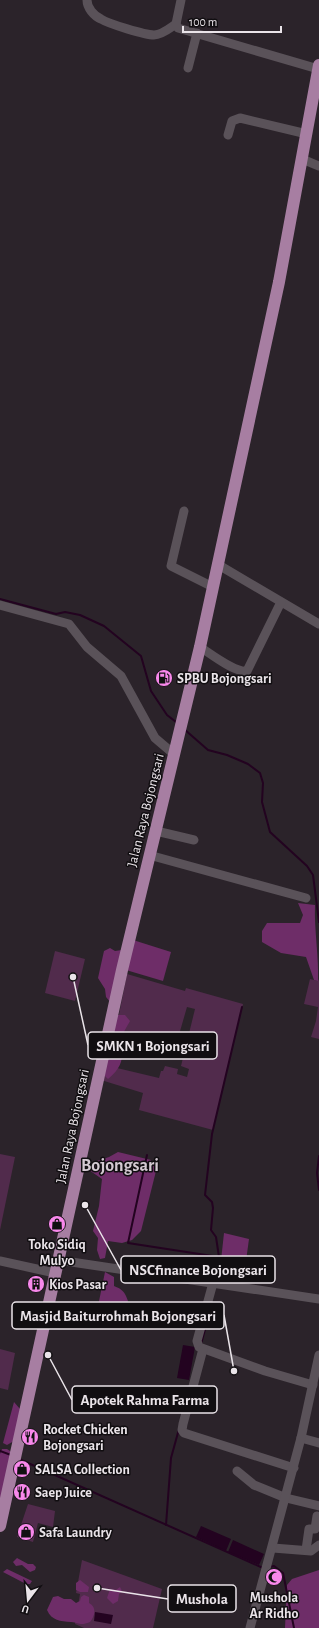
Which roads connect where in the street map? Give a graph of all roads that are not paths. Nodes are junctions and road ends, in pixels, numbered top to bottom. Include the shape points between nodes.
1 (87, 0) edge
2 (180, 0) edge
3 (176, 24) junction
4 (197, 33) junction
5 (319, 65) edge
6 (188, 68) dead end
7 (318, 68) edge
8 (307, 134) junction
9 (228, 135) dead end
10 (302, 159) junction
11 (319, 166) edge
12 (184, 511) dead end
13 (218, 564) junction
14 (212, 587) junction
15 (281, 602) junction
16 (0, 605) edge
17 (319, 624) edge
18 (200, 647) junction
19 (175, 755) junction
20 (156, 831) junction
21 (194, 840) dead end
22 (149, 855) junction
23 (306, 898) dead end
24 (58, 1260) junction
25 (0, 1261) edge
26 (55, 1273) junction
27 (215, 1284) junction
28 (319, 1299) edge
29 (201, 1348) junction
30 (319, 1356) edge
31 (313, 1385) junction
32 (314, 1401) edge
33 (301, 1438) junction
34 (319, 1443) edge
35 (294, 1468) junction
36 (236, 1471) dead end
37 (286, 1498) junction
38 (318, 1513) edge
39 (0, 1526) edge
40 (319, 1545) edge
41 (273, 1548) junction
42 (306, 1550) junction
43 (250, 1628) edge

1 - 3 street via 91,10 102,20 145,33 159,34
2 - 3 street
3 - 4 street via 178,28
4 - 6 street
4 - 7 street
5 - 7 main road, Jalan Raya Bojongsari
7 - 8 main road, Jalan Raya Bojongsari
8 - 9 street via 240,118 232,121
8 - 10 main road, Jalan Raya Bojongsari
10 - 11 street
10 - 13 main road, Jalan Raya Bojongsari via 279,282
12 - 14 street via 171,566
13 - 14 main road, Jalan Raya Bojongsari
13 - 15 street
14 - 18 main road, Jalan Raya Bojongsari
15 - 17 street
15 - 18 street via 247,671 243,672 227,664
16 - 19 street via 70,624 87,647 121,676 155,738
18 - 19 main road, Jalan Raya Bojongsari
19 - 20 main road, Jalan Raya Bojongsari
20 - 21 street
20 - 22 main road, Jalan Raya Bojongsari
22 - 23 street
22 - 24 main road, Jalan Raya Bojongsari
24 - 26 main road, Jalan Raya Bojongsari
24 - 27 street
25 - 26 street
26 - 39 main road, Jalan Raya Bojongsari
27 - 28 street
27 - 29 street via 197,1341
29 - 31 street
29 - 35 street via 183,1424 184,1433
30 - 31 street
31 - 32 street
32 - 33 street
33 - 34 street
33 - 35 street
35 - 37 street
36 - 37 street via 248,1482
37 - 38 street
37 - 41 street
38 - 42 street via 315,1529 309,1529
40 - 42 street via 311,1551
41 - 42 street
41 - 43 street

